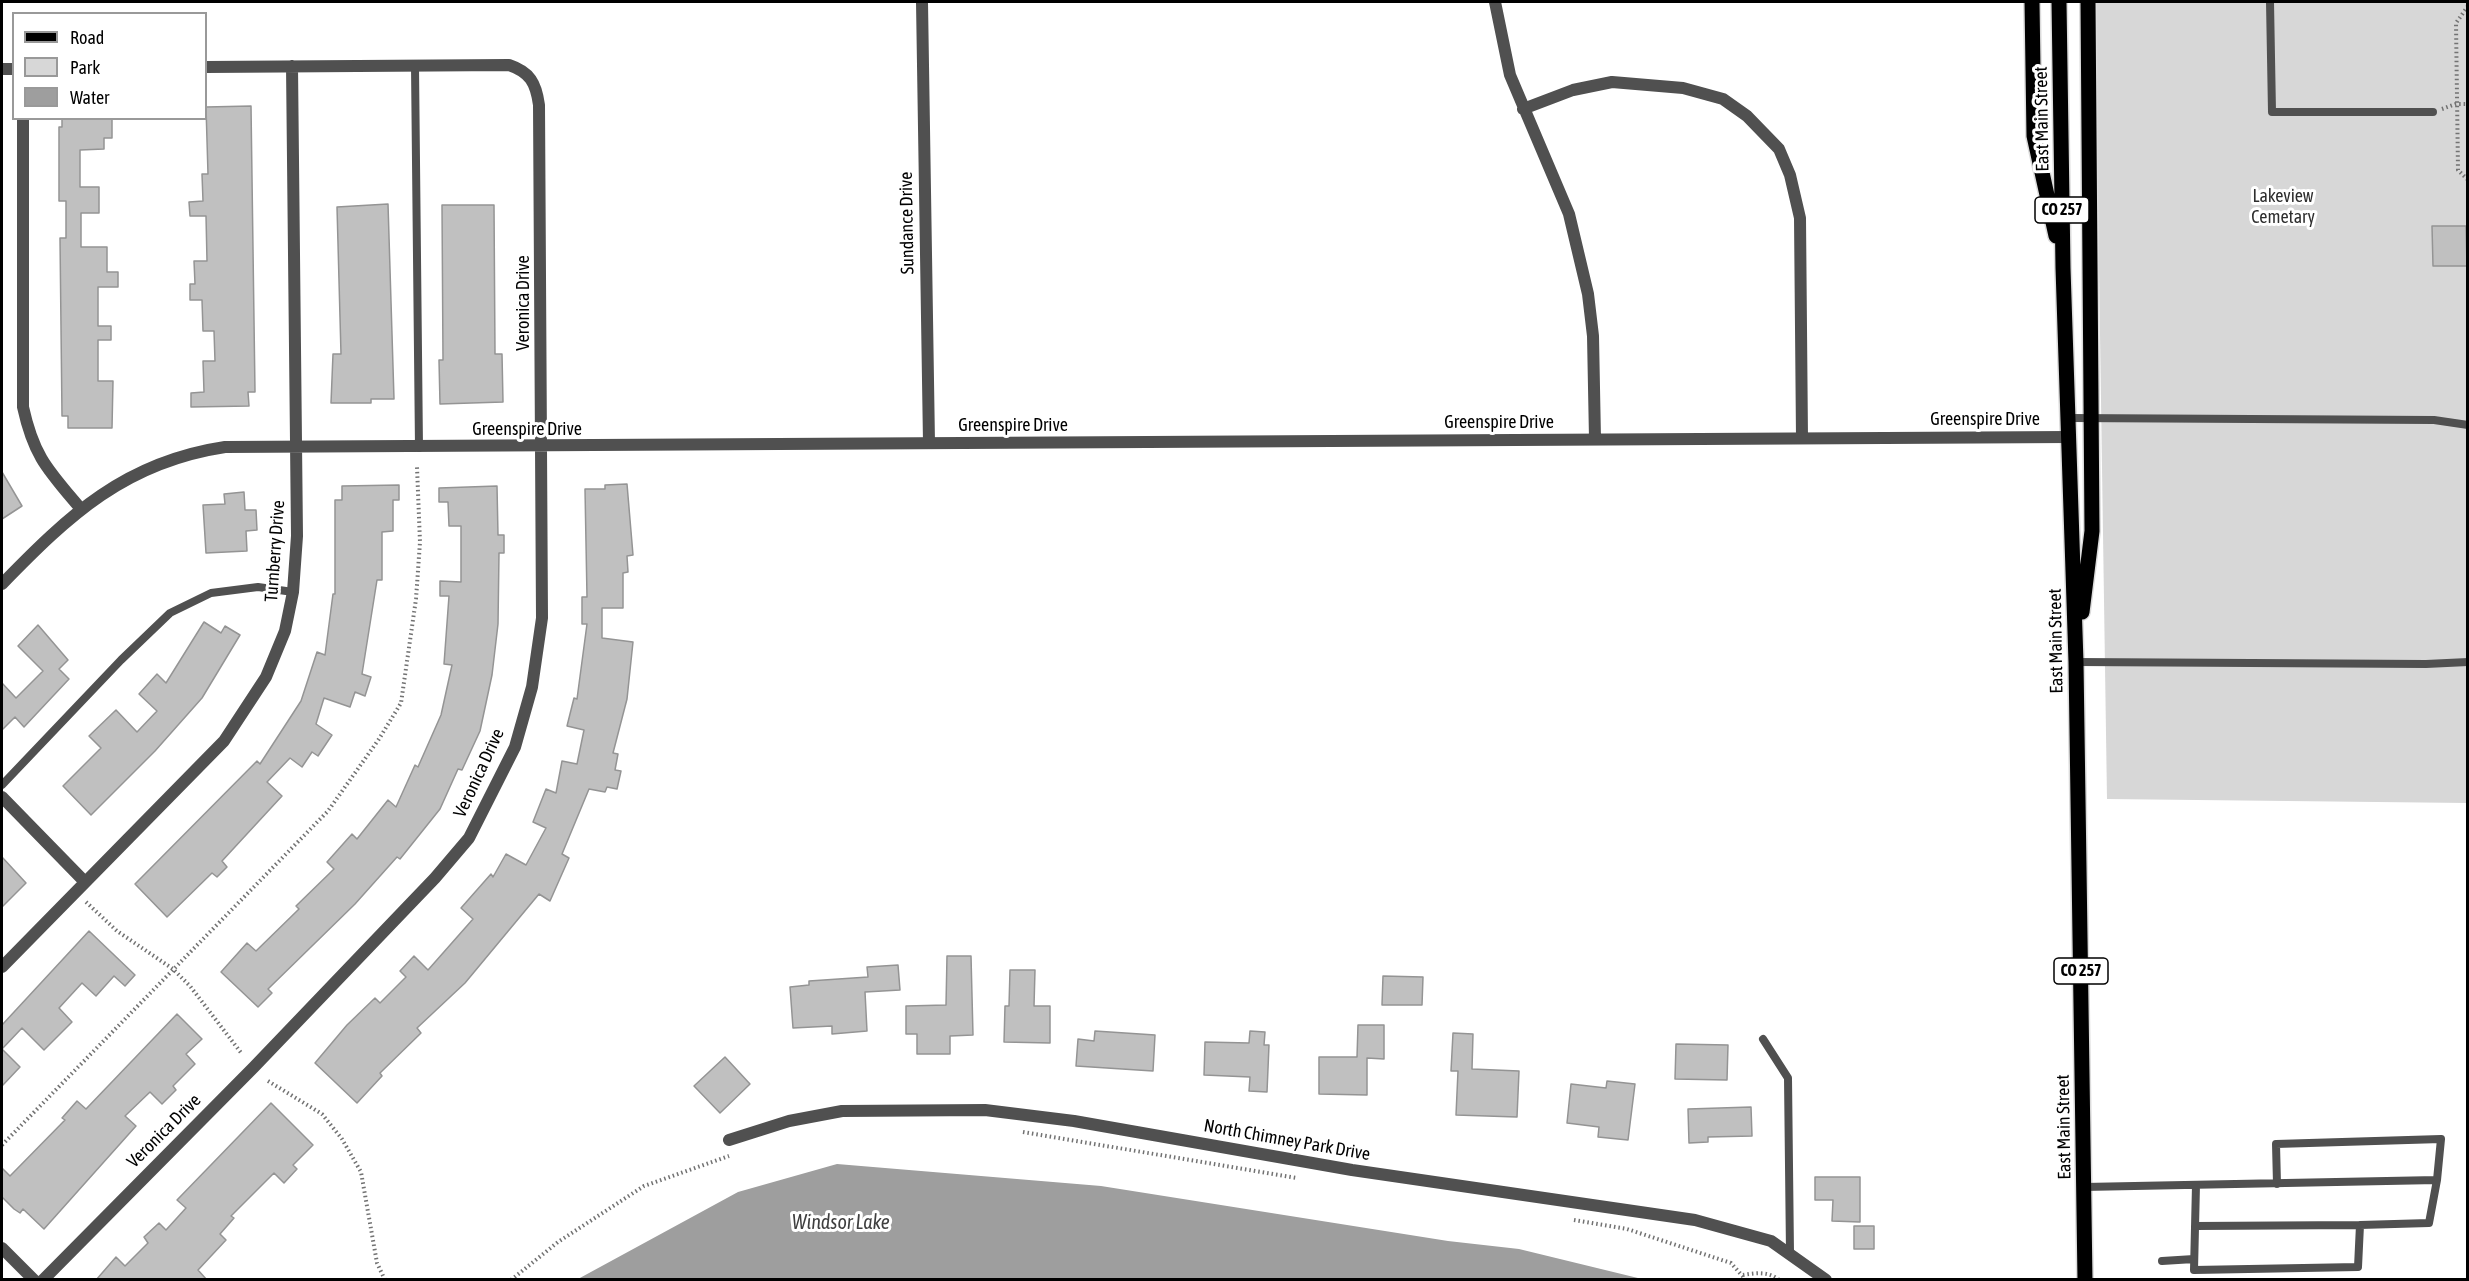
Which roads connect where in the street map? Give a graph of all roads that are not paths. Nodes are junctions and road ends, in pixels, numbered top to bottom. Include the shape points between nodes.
1 (922, 2) edge
2 (1495, 2) edge
3 (2032, 2) edge
4 (2060, 2) edge
5 (2088, 2) edge
6 (2270, 2) edge
7 (292, 66) junction
8 (415, 66) junction
9 (207, 67) edge
10 (1523, 109) junction
11 (2433, 112) road end
12 (23, 120) edge
13 (2063, 268) junction
14 (2068, 417) junction
15 (2091, 417) junction
16 (2468, 425) edge
17 (2069, 437) junction
18 (1802, 438) junction
19 (1595, 439) junction
20 (929, 443) junction
21 (419, 448) junction
22 (542, 448) junction
23 (297, 449) junction
24 (80, 508) junction
25 (2, 584) edge
26 (293, 592) junction
27 (2076, 662) junction
28 (2468, 662) edge
29 (2, 784) edge
30 (2, 797) edge
31 (84, 881) junction
32 (2, 966) edge
33 (1762, 1039) dead end
34 (729, 1140) dead end
35 (2437, 1180) junction
36 (2277, 1184) junction
37 (2196, 1185) junction
38 (2084, 1187) junction
39 (2360, 1225) junction
40 (2194, 1226) junction
41 (2, 1248) edge
42 (1790, 1253) junction
43 (2194, 1259) junction
44 (2162, 1261) dead end
45 (34, 1280) edge
46 (43, 1280) edge
47 (1826, 1280) edge
48 (2085, 1280) edge

1 - 20 street, Sundance Drive
2 - 10 street via 1510,75
3 - 13 main road via 2034,136
4 - 13 main road, East Main Street / CO 257
5 - 15 main road
6 - 11 lane via 2272,112
7 - 8 street
7 - 9 street
7 - 23 street, Turnberry Drive
8 - 21 lane
8 - 22 street, Veronica Drive via 509,65 523,70 537,90
10 - 18 street via 1573,90 1612,82 1683,88 1722,99 1747,116 1779,149 1800,218
10 - 19 street via 1569,214 1588,294
12 - 24 street via 23,407 38,457
13 - 14 main road, East Main Street / CO 257
14 - 15 lane
14 - 17 main road, East Main Street / CO 257
15 - 16 lane via 2434,420
15 - 27 main road via 2092,531
17 - 18 street, Greenspire Drive
17 - 27 main road, East Main Street / CO 257
18 - 19 street, Greenspire Drive
19 - 20 street, Greenspire Drive
20 - 22 street, Greenspire Drive
21 - 22 street, Greenspire Drive
21 - 23 street, Greenspire Drive
22 - 46 street, Veronica Drive via 542,618 532,687 514,747 468,838 435,878 254,1067
23 - 24 street, Greenspire Drive via 225,447 194,452 149,467
23 - 26 street, Turnberry Drive
24 - 25 street, Greenspire Drive
26 - 29 lane via 258,586 211,593 170,613
26 - 31 street, Turnberry Drive via 285,631 266,677 224,741
27 - 28 lane
27 - 38 main road, East Main Street / CO 257
30 - 31 street
31 - 32 street, Turnberry Drive
33 - 42 lane via 1788,1078
34 - 42 street, North Chimney Park Drive via 789,1121 842,1111 985,1110 1074,1121 1352,1170 1659,1214 1740,1231 1771,1241
35 - 36 lane
35 - 36 lane via 2441,1139 2276,1144
35 - 39 lane via 2429,1223
36 - 37 lane
37 - 38 lane
37 - 40 lane
38 - 48 main road, East Main Street / CO 257
39 - 40 lane
39 - 43 lane via 2358,1267 2194,1270
40 - 43 lane
41 - 45 street
42 - 47 street, North Chimney Park Drive
43 - 44 lane

